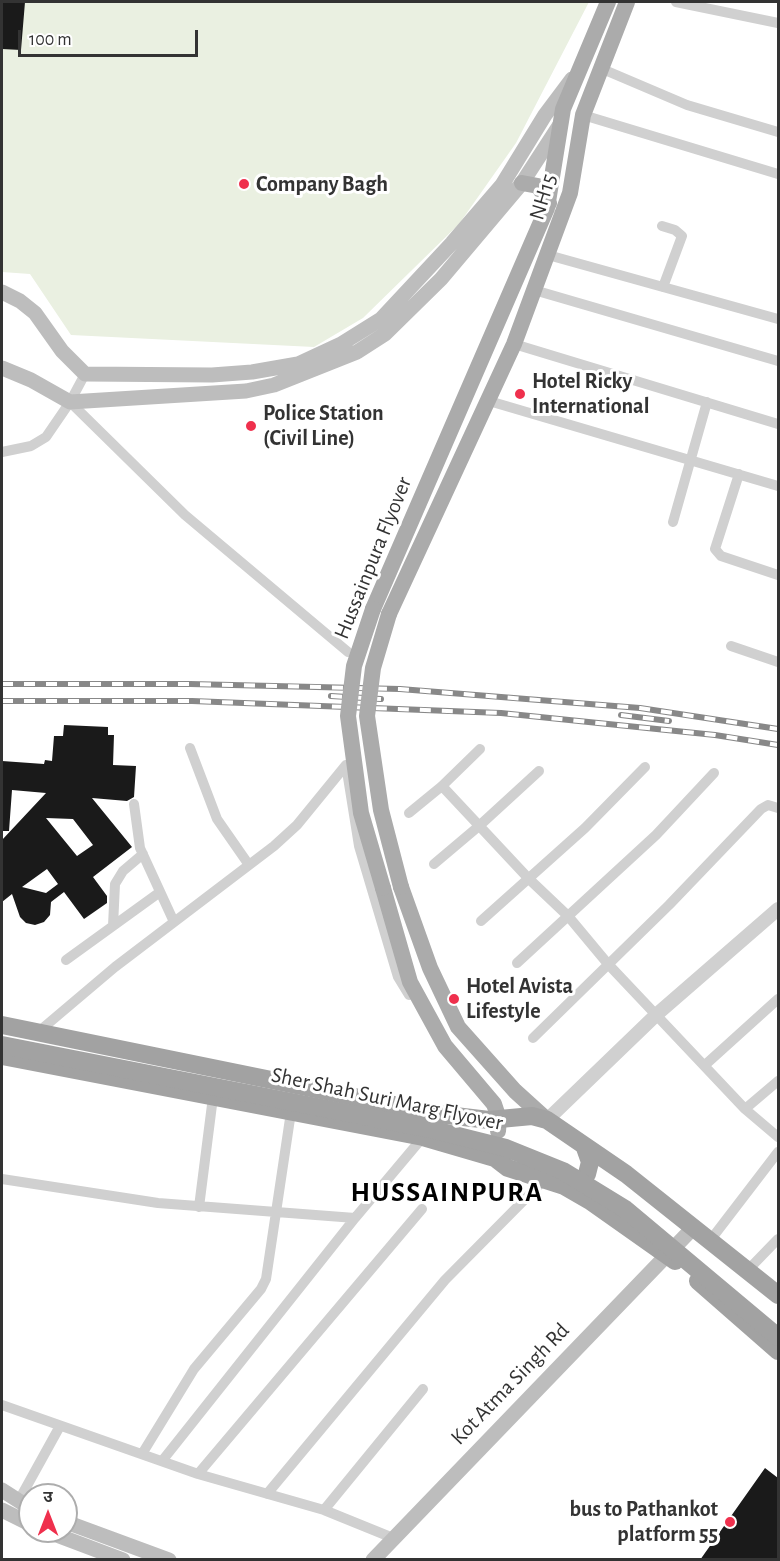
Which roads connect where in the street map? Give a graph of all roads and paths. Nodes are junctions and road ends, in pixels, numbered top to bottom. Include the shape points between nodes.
1 (608, 2) edge
2 (627, 2) edge
3 (676, 2) edge
4 (778, 23) edge
5 (600, 68) junction
6 (579, 70) junction
7 (583, 115) junction
8 (559, 126) junction
9 (778, 132) edge
10 (778, 174) edge
11 (522, 183) junction
12 (549, 203) junction
13 (662, 226) dead end
14 (548, 255) junction
15 (663, 287) junction
16 (534, 290) junction
17 (2, 292) edge
18 (778, 319) edge
19 (514, 344) junction
20 (778, 361) edge
21 (2, 368) edge
22 (86, 374) junction
23 (70, 402) junction
24 (707, 402) junction
25 (486, 407) junction
26 (778, 424) edge
27 (2, 452) edge
28 (690, 459) junction
29 (740, 474) junction
30 (778, 486) edge
31 (673, 522) dead end
32 (778, 575) edge
33 (731, 646) dead end
34 (348, 652) dead end
35 (778, 662) edge
36 (190, 748) dead end
37 (480, 749) dead end
38 (645, 767) dead end
39 (539, 771) dead end
40 (714, 773) dead end
41 (442, 786) junction
42 (134, 804) dead end
43 (778, 808) edge
44 (409, 813) dead end
45 (480, 826) junction
46 (143, 854) junction
47 (434, 864) dead end
48 (249, 865) junction
49 (529, 879) junction
50 (160, 892) junction
51 (778, 909) edge
52 (568, 916) junction
53 (481, 921) dead end
54 (174, 922) junction
55 (113, 926) junction
56 (66, 960) dead end
57 (517, 963) dead end
58 (608, 964) junction
59 (778, 999) edge
60 (656, 1015) junction
61 (2, 1026) edge
62 (38, 1033) junction
63 (2, 1034) edge
64 (533, 1038) dead end
65 (2, 1045) edge
66 (2, 1056) edge
67 (705, 1065) junction
68 (468, 1073) junction
69 (778, 1081) edge
70 (213, 1097) junction
71 (746, 1109) junction
72 (291, 1112) junction
73 (547, 1120) junction
74 (503, 1122) junction
75 (423, 1137) junction
76 (778, 1137) edge
77 (584, 1145) junction
78 (778, 1152) edge
79 (495, 1158) junction
80 (2, 1179) edge
81 (543, 1181) junction
82 (564, 1186) junction
83 (199, 1208) junction
84 (422, 1209) dead end
85 (276, 1212) junction
86 (355, 1218) junction
87 (693, 1228) junction
88 (778, 1239) edge
89 (709, 1242) junction
90 (667, 1255) junction
91 (747, 1271) junction
92 (778, 1295) edge
93 (778, 1321) edge
94 (778, 1337) edge
95 (778, 1351) edge
96 (423, 1389) dead end
97 (2, 1405) edge
98 (60, 1426) junction
99 (142, 1454) junction
100 (162, 1461) junction
101 (198, 1474) junction
102 (267, 1494) junction
103 (11, 1499) edge
104 (2, 1510) edge
105 (324, 1510) junction
106 (18, 1518) edge
107 (78, 1526) edge
108 (78, 1543) edge
109 (389, 1548) edge
110 (123, 1560) edge
111 (169, 1560) edge
112 (373, 1560) edge

1 - 6 main road, NH15
2 - 5 main road, NH15
3 - 4 street
5 - 7 main road, NH15
5 - 9 street via 687,105
6 - 8 main road, NH15
6 - 22 main road via 502,185 381,320 298,364 212,375
7 - 10 street
7 - 14 main road, NH15 via 570,193
8 - 11 main road
8 - 12 main road, NH15
11 - 12 main road via 538,186
11 - 23 main road via 441,279 385,333 357,352 274,385 246,391
12 - 68 main road, Hussainpura Flyover, bridge via 373,609 354,666 348,716 361,813 410,982 445,1046
13 - 15 street via 682,236
14 - 15 street
14 - 16 main road, NH15
15 - 18 street
16 - 19 main road, NH15
16 - 20 street
17 - 22 main road via 34,313 62,351
19 - 24 street
19 - 25 main road, NH15
21 - 23 main road
22 - 23 street
23 - 27 street via 39,442
23 - 34 street via 185,515
24 - 26 street
24 - 28 street
25 - 28 street
25 - 73 main road, Hussainpura Flyover, bridge via 390,614 373,668 366,716 381,810 401,887 430,968 458,1027 515,1091
28 - 29 street
28 - 31 street
29 - 30 street
29 - 32 street via 716,549 721,556
33 - 35 street
36 - 48 street via 217,819
37 - 41 street
38 - 49 street
39 - 45 street
40 - 52 street via 656,835
41 - 44 street
41 - 45 street
42 - 46 street via 136,835
43 - 58 street via 768,805 761,810
45 - 47 street
45 - 49 street
46 - 50 street
46 - 55 street via 123,871 115,884
48 - 54 street
48 - 68 street via 297,825 346,765 359,846 398,977 450,1066
49 - 52 street
49 - 53 street
50 - 54 street
50 - 55 street
51 - 60 street
52 - 57 street
52 - 58 street
54 - 62 street
55 - 56 street
58 - 60 street
58 - 64 street
59 - 67 street
60 - 67 street
60 - 73 street
61 - 62 highway
62 - 74 highway via 438,1114
63 - 93 highway, Sher Shah Suri Marg Flyover via 438,1121 519,1142 567,1160 634,1201
65 - 94 highway, Sher Shah Suri Marg Flyover, bridge via 434,1130 506,1148 563,1171 625,1209
66 - 70 highway
67 - 71 street
68 - 74 main road via 494,1104
69 - 71 street
70 - 72 highway
70 - 83 street
71 - 76 street
72 - 75 highway
72 - 85 street
73 - 74 highway via 532,1116
73 - 77 highway
74 - 79 highway via 492,1147
75 - 79 highway
75 - 86 street
77 - 82 highway via 590,1162 587,1174 579,1183
77 - 87 highway
78 - 89 street
79 - 81 highway via 508,1168
80 - 83 street
81 - 82 highway
81 - 102 street via 445,1280
82 - 90 highway
83 - 85 street
84 - 101 street
85 - 86 street
85 - 99 street via 268,1269 261,1289 194,1369
86 - 100 street
87 - 89 highway
87 - 90 main road, Kot Atma Singh Rd
88 - 91 street
89 - 91 highway
90 - 95 highway
90 - 109 main road, Kot Atma Singh Rd
91 - 92 highway
96 - 105 street
97 - 98 street
98 - 99 street
98 - 103 street
99 - 100 street
100 - 101 street
101 - 102 street
102 - 105 street
104 - 106 main road
105 - 109 street
107 - 111 main road
108 - 110 main road
109 - 112 main road, Kot Atma Singh Rd

